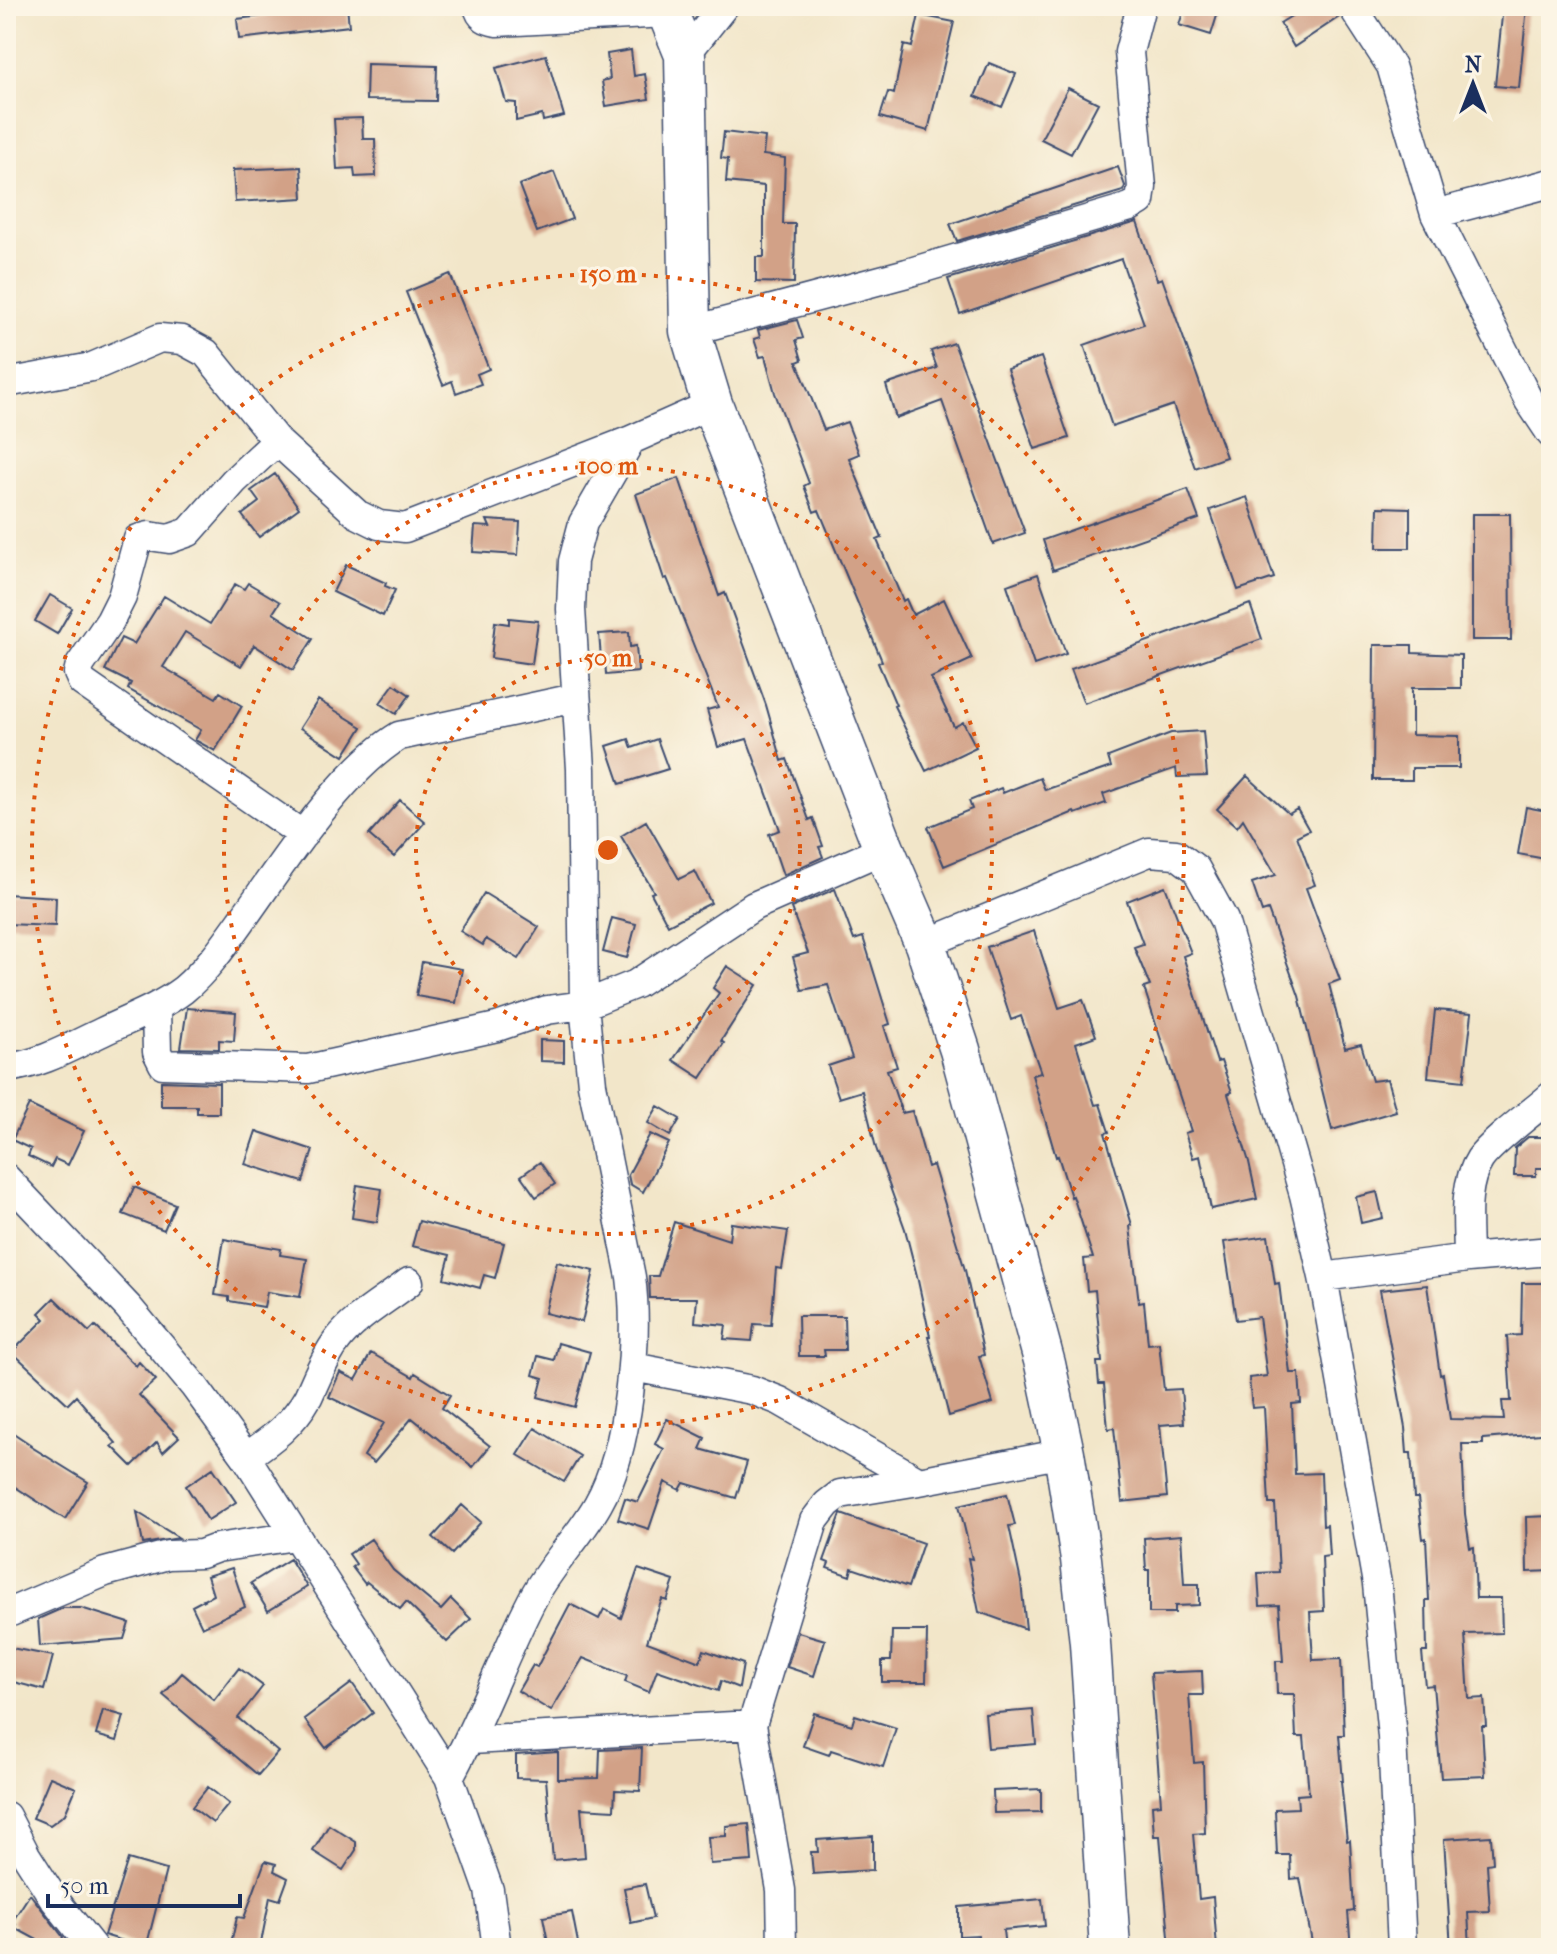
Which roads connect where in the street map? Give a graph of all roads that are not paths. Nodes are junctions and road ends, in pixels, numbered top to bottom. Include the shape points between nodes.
1 (478, 6) edge
2 (724, 6) edge
3 (1141, 6) edge
4 (1352, 6) edge
5 (666, 10) edge
6 (685, 55) junction
7 (1551, 183) edge
8 (1435, 214) junction
9 (690, 331) junction
10 (6, 383) edge
11 (712, 404) junction
12 (1551, 434) edge
13 (631, 440) junction
14 (277, 441) junction
15 (575, 698) junction
16 (303, 835) junction
17 (884, 849) junction
18 (925, 944) junction
19 (584, 1005) junction
20 (156, 1007) junction
21 (6, 1068) edge
22 (1551, 1096) edge
23 (8, 1185) edge
24 (1551, 1251) edge
25 (1468, 1258) junction
26 (1323, 1277) junction
27 (409, 1282) dead end
28 (633, 1367) junction
29 (1064, 1453) junction
30 (246, 1457) junction
31 (919, 1481) junction
32 (295, 1536) junction
33 (6, 1614) edge
34 (752, 1725) junction
35 (470, 1740) junction
36 (449, 1777) junction
37 (6, 1816) edge
38 (93, 1948) edge
39 (497, 1948) edge
40 (782, 1948) edge
41 (1110, 1948) edge
42 (1402, 1948) edge

1 - 5 street via 486,20 497,22
2 - 6 street
3 - 9 street via 1129,52 1140,201 907,273
4 - 8 street via 1391,66
5 - 6 street
6 - 9 street
7 - 8 street
8 - 12 street via 1529,401
9 - 11 street
10 - 14 street via 92,367 160,338 182,340 206,353
11 - 13 street
11 - 17 street
13 - 14 street via 405,528 379,525 357,514
13 - 15 street via 583,523 573,561
14 - 16 street via 189,532 169,539 138,539 122,597 78,673 82,682
15 - 16 street via 399,736 365,762
15 - 19 street
16 - 20 street via 224,945 182,990
17 - 18 street
17 - 19 street via 754,906 636,984
18 - 26 street via 1149,852 1176,854 1196,869 1224,920
18 - 29 street via 960,1050
19 - 20 street via 308,1069 163,1064 157,1052
19 - 28 street via 592,1084 631,1277
20 - 21 street via 57,1055
22 - 25 street via 1481,1158 1468,1197
23 - 30 street via 128,1307
24 - 25 street
25 - 26 street
26 - 42 street via 1379,1599
27 - 30 street via 344,1333 293,1418 280,1434
28 - 31 street via 752,1390 780,1401
28 - 35 street via 612,1477 532,1600
29 - 31 street
29 - 41 street via 1090,1643
30 - 32 street
31 - 34 street via 840,1494 820,1512
32 - 33 street via 168,1555 105,1572
32 - 36 street
34 - 35 street
34 - 40 street via 781,1890
35 - 36 street
36 - 39 street via 489,1890
37 - 38 street via 47,1888

